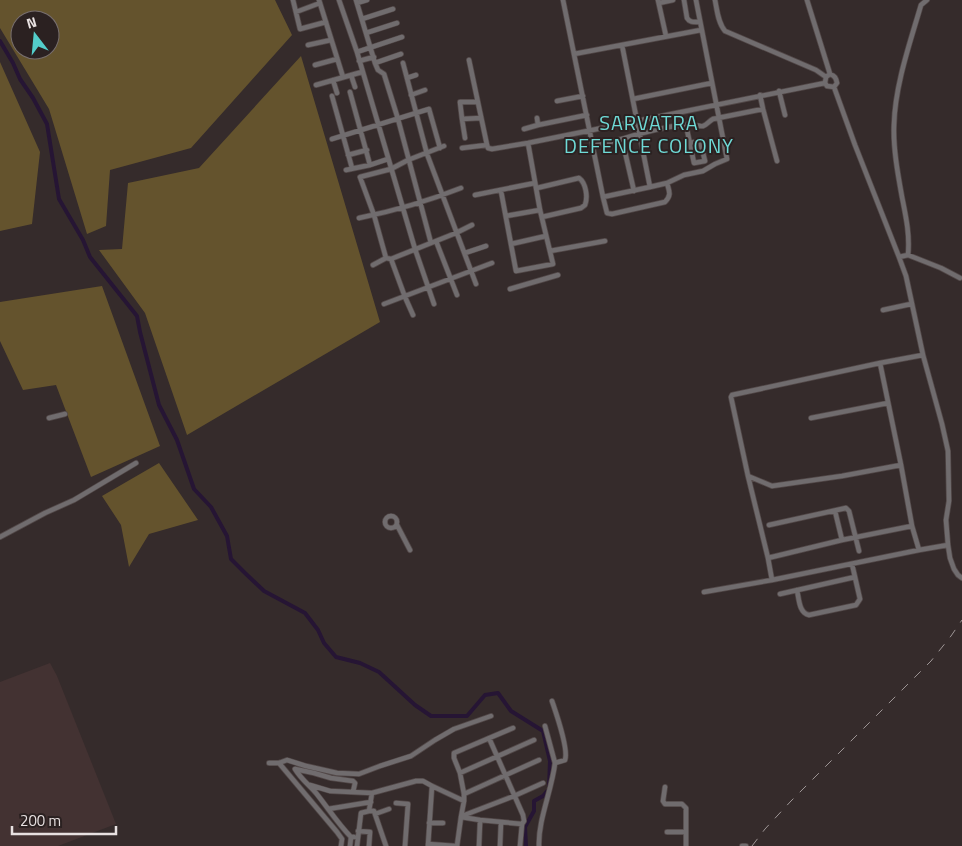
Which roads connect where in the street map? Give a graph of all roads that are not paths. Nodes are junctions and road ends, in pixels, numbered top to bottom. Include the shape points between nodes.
1 (293, 0) edge
2 (339, 0) edge
3 (367, 0) edge
4 (564, 0) edge
5 (673, 0) edge
6 (684, 0) edge
7 (696, 0) edge
8 (715, 0) edge
9 (807, 0) edge
10 (927, 0) edge
11 (319, 2) edge
12 (356, 2) edge
13 (659, 2) edge
14 (393, 9) dead end
15 (296, 12) junction
16 (362, 19) junction
17 (326, 22) junction
18 (700, 22) junction
19 (397, 23) dead end
20 (701, 30) junction
21 (366, 33) junction
22 (666, 36) junction
23 (402, 37) dead end
24 (331, 40) junction
25 (308, 45) dead end
26 (622, 45) junction
27 (370, 48) junction
28 (357, 52) junction
29 (401, 54) dead end
30 (574, 54) junction
31 (337, 59) junction
32 (374, 60) junction
33 (469, 60) dead end
34 (359, 61) junction
35 (403, 63) dead end
36 (315, 65) dead end
37 (362, 72) junction
38 (351, 75) junction
39 (416, 75) dead end
40 (343, 77) junction
41 (407, 78) junction
42 (827, 78) junction
43 (333, 80) junction
44 (712, 83) junction
45 (316, 85) dead end
46 (355, 87) dead end
47 (834, 87) junction
48 (424, 90) dead end
49 (779, 91) junction
50 (350, 92) dead end
51 (411, 95) junction
52 (760, 95) junction
53 (584, 96) junction
54 (633, 99) junction
55 (557, 101) dead end
56 (478, 102) junction
57 (716, 104) junction
58 (763, 109) junction
59 (416, 114) junction
60 (587, 115) junction
61 (784, 115) dead end
62 (481, 118) junction
63 (537, 118) dead end
64 (398, 119) junction
65 (462, 119) junction
66 (718, 119) junction
67 (637, 121) junction
68 (378, 125) junction
69 (538, 125) junction
70 (686, 125) junction
71 (524, 129) dead end
72 (360, 130) junction
73 (590, 130) junction
74 (640, 134) junction
75 (343, 136) junction
76 (465, 138) dead end
77 (332, 139) dead end
78 (622, 139) junction
79 (528, 143) junction
80 (690, 143) junction
81 (487, 145) junction
82 (593, 146) junction
83 (462, 148) dead end
84 (367, 150) junction
85 (427, 154) junction
86 (348, 155) junction
87 (388, 159) junction
88 (408, 160) junction
89 (777, 161) dead end
90 (370, 165) junction
91 (352, 168) junction
92 (391, 168) junction
93 (346, 170) dead end
94 (668, 183) junction
95 (536, 186) junction
96 (650, 187) junction
97 (461, 188) dead end
98 (501, 191) junction
99 (634, 191) junction
100 (475, 195) dead end
101 (442, 196) junction
102 (603, 197) junction
103 (420, 202) junction
104 (402, 208) junction
105 (540, 210) junction
106 (374, 216) junction
107 (506, 216) junction
108 (542, 217) junction
109 (359, 218) dead end
110 (472, 225) dead end
111 (456, 233) junction
112 (546, 236) junction
113 (605, 241) dead end
114 (434, 242) junction
115 (510, 244) junction
116 (486, 246) dead end
117 (415, 249) junction
118 (550, 251) junction
119 (465, 253) junction
120 (908, 255) junction
121 (899, 257) junction
122 (389, 259) junction
123 (492, 263) dead end
124 (373, 265) dead end
125 (471, 271) junction
126 (558, 275) dead end
127 (960, 278) dead end
128 (450, 280) junction
129 (476, 284) dead end
130 (428, 287) junction
131 (510, 290) dead end
132 (457, 295) dead end
133 (405, 297) junction
134 (384, 304) dead end
135 (434, 304) dead end
136 (911, 304) junction
137 (883, 310) dead end
138 (413, 315) dead end
139 (923, 355) junction
140 (880, 363) junction
141 (888, 403) junction
142 (65, 414) dead end
143 (49, 418) dead end
144 (811, 418) dead end
145 (136, 463) dead end
146 (900, 465) junction
147 (748, 476) junction
148 (835, 511) junction
149 (397, 525) dead end
150 (769, 525) dead end
151 (912, 526) junction
152 (0, 538) edge
153 (856, 538) junction
154 (842, 540) junction
155 (948, 545) junction
156 (410, 550) dead end
157 (919, 550) junction
158 (859, 551) dead end
159 (768, 558) junction
160 (852, 564) junction
161 (855, 577) junction
162 (962, 578) edge
163 (772, 580) junction
164 (797, 590) junction
165 (704, 592) dead end
166 (780, 594) dead end
167 (552, 700) dead end
168 (491, 716) dead end
169 (545, 726) dead end
170 (513, 728) dead end
171 (489, 738) junction
172 (534, 740) dead end
173 (497, 758) junction
174 (539, 760) dead end
175 (293, 762) junction
176 (279, 763) junction
177 (555, 763) junction
178 (268, 764) dead end
179 (295, 769) junction
180 (460, 773) junction
181 (506, 775) junction
182 (543, 783) dead end
183 (308, 784) junction
184 (432, 786) junction
185 (665, 787) dead end
186 (353, 792) junction
187 (372, 793) junction
188 (464, 794) junction
189 (514, 796) junction
190 (464, 800) junction
191 (371, 802) junction
192 (396, 803) dead end
193 (328, 809) junction
194 (389, 809) dead end
195 (369, 811) junction
196 (375, 814) junction
197 (461, 817) junction
198 (501, 822) junction
199 (429, 823) junction
200 (480, 823) dead end
201 (443, 824) dead end
202 (522, 824) junction
203 (358, 830) junction
204 (667, 832) dead end
205 (686, 832) junction
206 (352, 837) junction
207 (358, 837) junction
208 (428, 845) edge
209 (341, 846) edge
210 (350, 846) edge
211 (357, 846) edge
212 (369, 846) edge
213 (386, 846) edge
214 (405, 846) edge
215 (456, 846) edge
216 (479, 846) edge
217 (500, 846) edge
218 (520, 846) edge
219 (539, 846) edge
220 (686, 846) edge

1 - 15 street
2 - 28 street
3 - 12 street
4 - 30 street
5 - 13 street
6 - 18 street via 688,20
7 - 18 street
8 - 42 street via 722,29 816,70
9 - 42 street
10 - 120 street via 921,5 899,84 894,125 907,221
11 - 15 street
11 - 17 street
12 - 16 street
13 - 22 street
14 - 16 street
15 - 17 street via 300,30
16 - 21 street
17 - 24 street
18 - 20 street
19 - 21 street
20 - 22 street
20 - 44 street
21 - 27 street
22 - 26 street
23 - 27 street
24 - 25 street
24 - 31 street
26 - 30 street
26 - 54 street
27 - 28 street
27 - 32 street
28 - 34 street
29 - 32 street
30 - 53 street
31 - 36 street
31 - 40 street
32 - 34 street
32 - 64 street via 385,76
33 - 56 street
34 - 37 street
35 - 41 street
37 - 38 street
37 - 68 street
38 - 40 street
38 - 46 street
39 - 41 street
40 - 43 street
41 - 51 street
42 - 47 street via 827,86
42 - 47 street via 834,76 837,79
42 - 49 street
43 - 45 street
43 - 75 street
44 - 54 street
44 - 57 street
47 - 121 street
48 - 51 street
49 - 52 street
49 - 61 street
50 - 72 street
51 - 59 street
52 - 57 street
52 - 58 street
53 - 55 street
53 - 60 street
54 - 67 street
56 - 62 street
56 - 65 street via 460,102
57 - 66 street
57 - 67 street
58 - 66 street
58 - 89 street
59 - 64 street
59 - 85 street
59 - 85 street via 429,110 442,147
60 - 69 street
60 - 73 street
62 - 65 street
62 - 81 street
63 - 69 street
64 - 68 street
64 - 88 street
65 - 76 street
66 - 70 street via 702,126
66 - 94 street via 727,160
67 - 73 street
67 - 74 street
68 - 72 street
68 - 87 street
69 - 71 street
70 - 74 street
70 - 80 street
72 - 75 street
72 - 84 street
73 - 79 street
73 - 82 street
74 - 78 street
74 - 96 street
75 - 77 street
75 - 86 street
78 - 82 street
78 - 99 street
79 - 81 street via 492,149
79 - 95 street
80 - 80 street via 694,163 705,161 700,141
81 - 83 street
82 - 102 street
84 - 86 street
84 - 90 street
85 - 88 street
85 - 101 street
86 - 91 street
87 - 90 street
87 - 92 street
88 - 92 street
88 - 103 street
90 - 91 street
91 - 93 street
92 - 104 street
92 - 106 street via 360,177
94 - 96 street
94 - 102 street via 669,198 660,204 610,214
95 - 98 street
95 - 105 street
95 - 108 street via 579,178 584,183 587,198 586,205 581,208
96 - 99 street
97 - 101 street
98 - 100 street
98 - 107 street
99 - 102 street
101 - 103 street
101 - 111 street
103 - 104 street
103 - 114 street
104 - 106 street
104 - 117 street
105 - 107 street
105 - 108 street
106 - 109 street
106 - 122 street
107 - 115 street
108 - 112 street
110 - 111 street
111 - 114 street
111 - 119 street
112 - 115 street
112 - 118 street
113 - 118 street
114 - 117 street
114 - 128 street
115 - 118 street via 516,271 552,264
116 - 119 street
117 - 122 street
117 - 130 street
119 - 125 street
120 - 121 street
120 - 127 street
121 - 136 street
122 - 124 street
122 - 133 street
123 - 125 street
125 - 128 street
125 - 129 street
126 - 131 street
128 - 130 street
128 - 132 street
130 - 133 street
130 - 135 street
133 - 134 street
133 - 138 street
136 - 137 street
136 - 139 street
139 - 140 street
139 - 155 street via 948,451
140 - 141 street
140 - 147 street via 732,395
141 - 144 street
141 - 146 street
142 - 143 street
145 - 152 street
146 - 147 street via 772,486
146 - 151 street
147 - 159 street
148 - 150 street
148 - 153 street via 846,508 849,511
148 - 154 street
149 - 156 street
151 - 153 street
151 - 157 street
153 - 154 street
153 - 158 street
154 - 159 street
155 - 157 street
155 - 162 street via 954,569
157 - 160 street
159 - 163 street
160 - 161 street
160 - 163 street
161 - 164 street
161 - 164 street via 860,599 856,605 809,615 802,610
163 - 165 street
164 - 166 street
167 - 177 street via 566,756 565,760
168 - 175 street via 454,729 411,756 359,774 337,773
169 - 177 street
170 - 171 street
171 - 173 street
171 - 180 street via 454,753
172 - 173 street
173 - 180 street
173 - 181 street
174 - 181 street
175 - 176 street
175 - 179 street
176 - 178 street
176 - 209 street via 338,832
177 - 219 street
179 - 183 street
179 - 186 street via 353,780
180 - 188 street
181 - 188 street
181 - 189 street
182 - 189 street
183 - 186 street via 326,791
183 - 193 street
184 - 187 street via 423,780
184 - 190 street
184 - 199 street
185 - 205 street via 665,804 682,804 686,808
186 - 187 street
187 - 191 street
188 - 190 street
189 - 197 street
189 - 202 street via 523,815
190 - 197 street
191 - 193 street
191 - 195 street
192 - 214 street via 408,804
193 - 206 street
194 - 196 street
195 - 196 street
195 - 203 street via 361,813
196 - 213 street
197 - 198 street
197 - 215 street
198 - 202 street
198 - 217 street
199 - 201 street
199 - 208 street
200 - 216 street
202 - 218 street
203 - 207 street
203 - 212 street via 370,832
204 - 205 street
205 - 220 street
206 - 207 street
206 - 210 street
207 - 211 street
208 - 215 street

